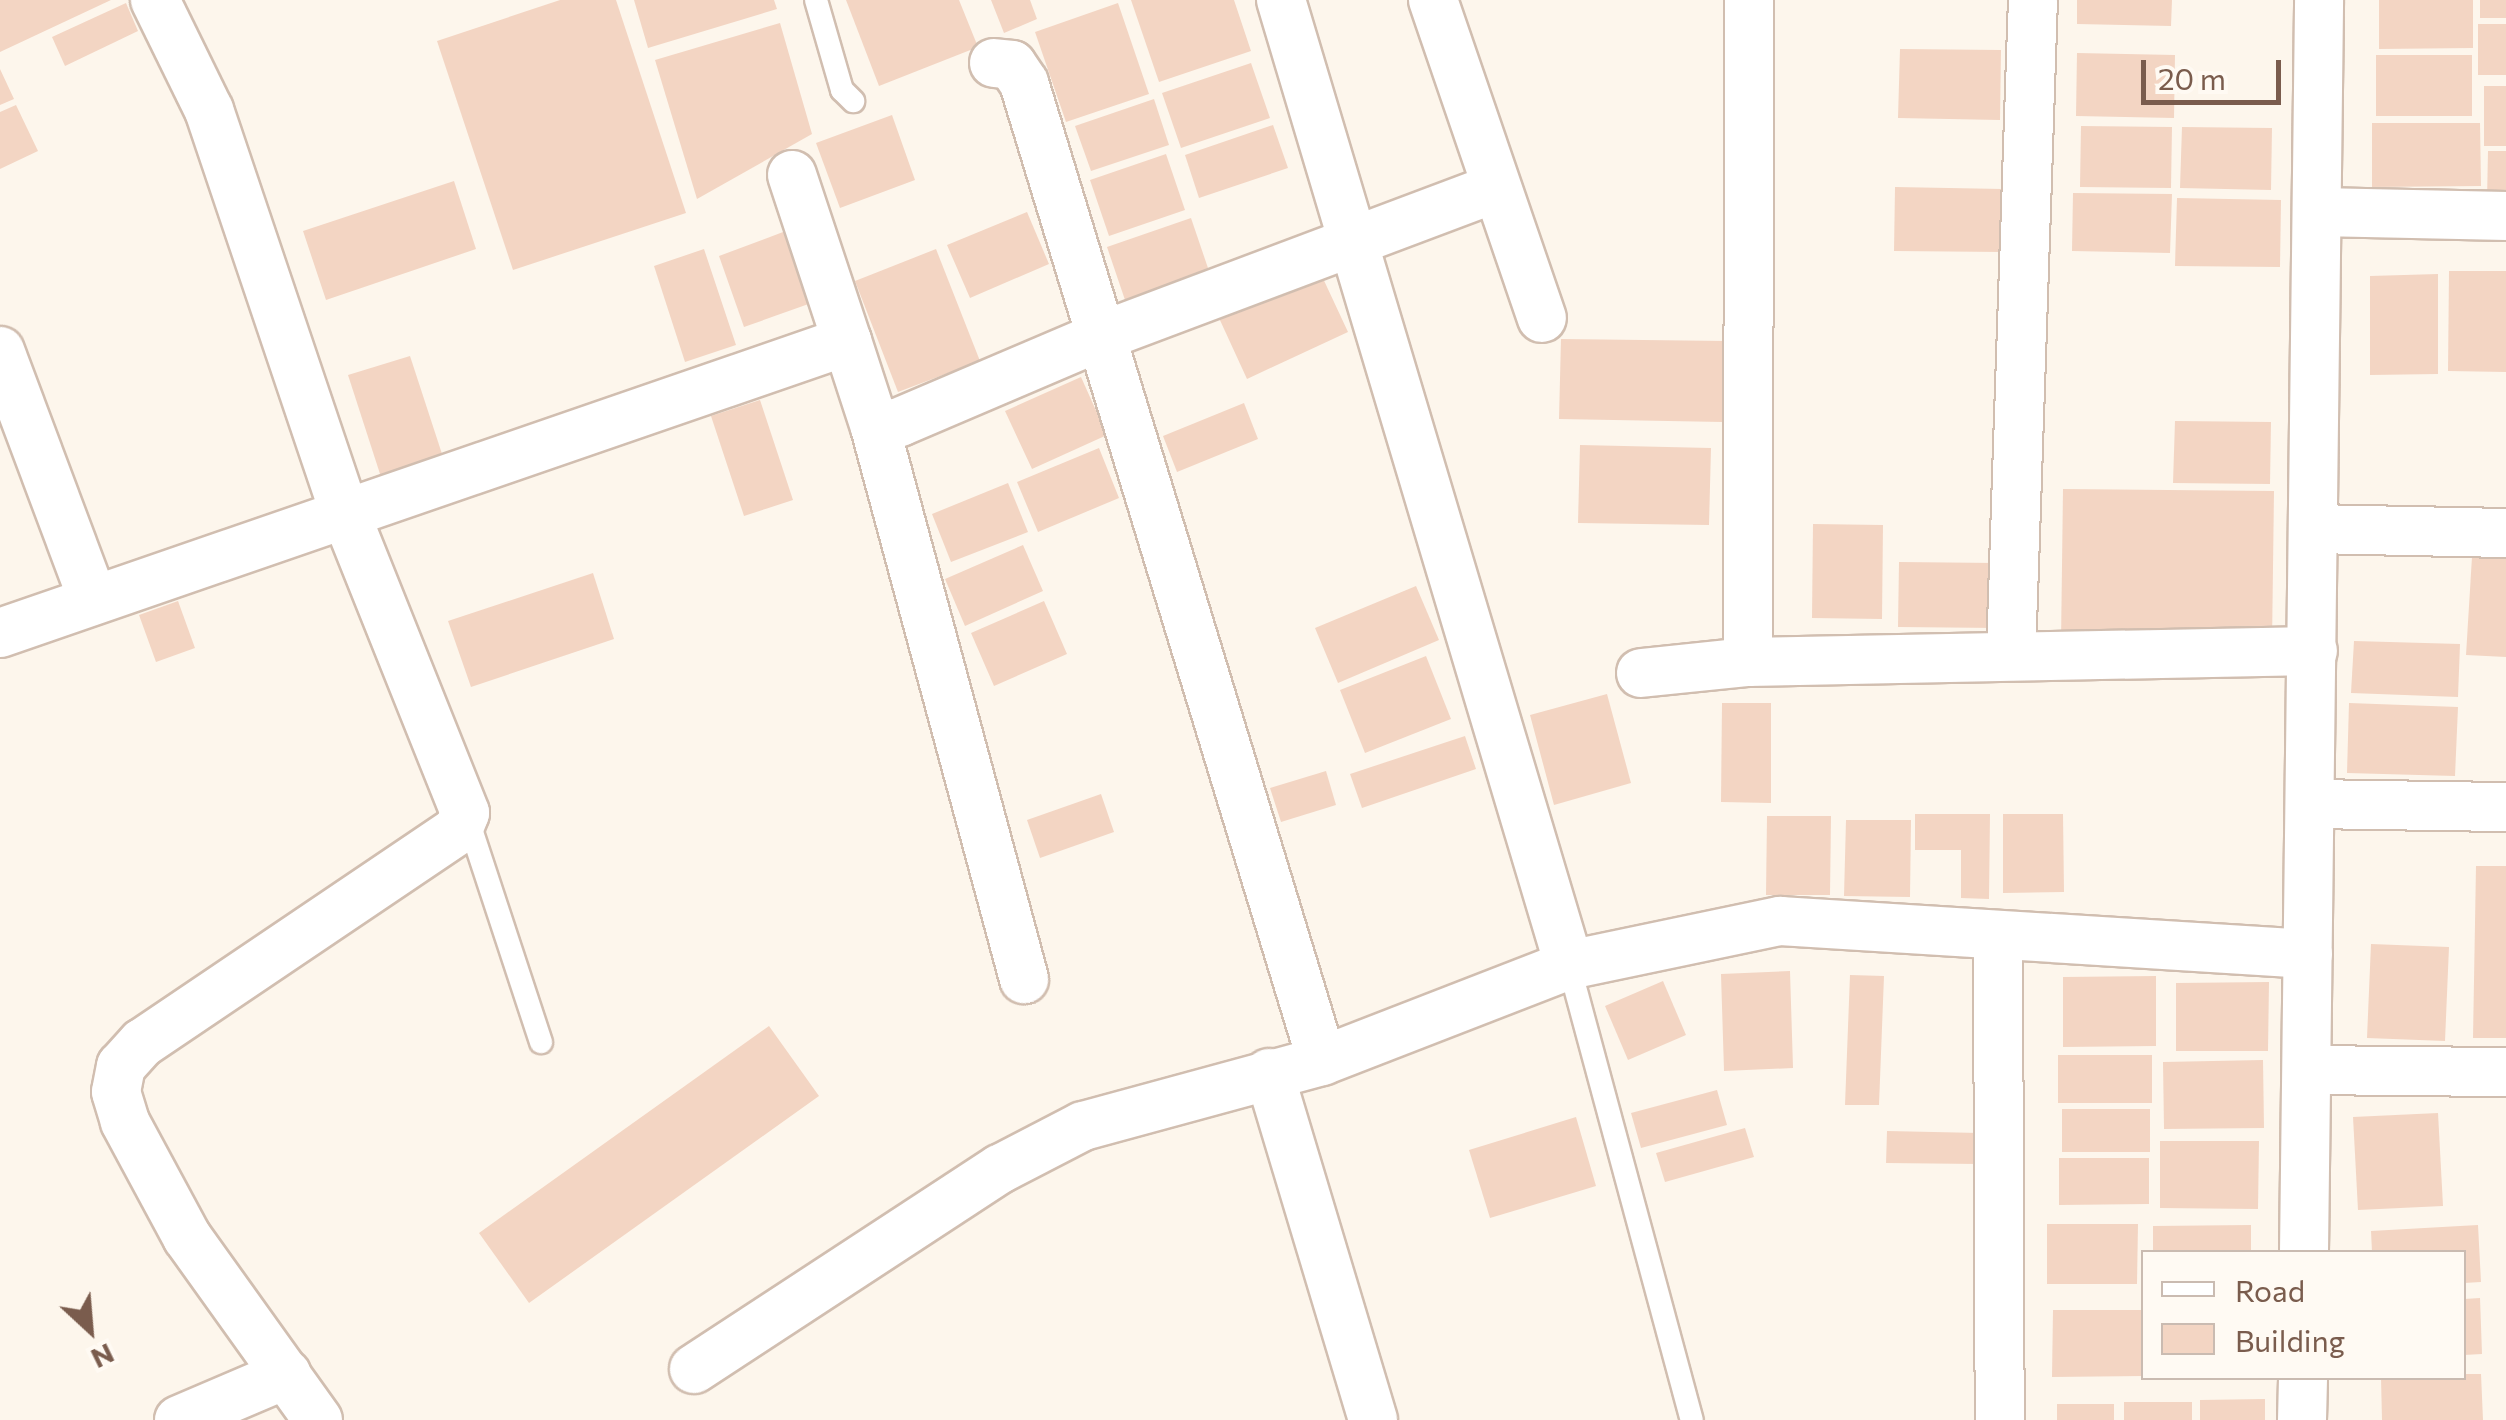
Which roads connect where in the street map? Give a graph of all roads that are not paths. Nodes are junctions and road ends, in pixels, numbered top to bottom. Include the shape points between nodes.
1 (155, 0) edge
2 (816, 0) edge
3 (1281, 0) edge
4 (1433, 0) edge
5 (1749, 0) edge
6 (2033, 0) edge
7 (2319, 0) edge
8 (994, 63) dead end
9 (853, 101) dead end
10 (792, 175) dead end
11 (1496, 188) junction
12 (2319, 212) junction
13 (2506, 216) edge
14 (1354, 243) junction
15 (1542, 318) dead end
16 (1102, 336) junction
17 (847, 341) junction
18 (0, 351) edge
19 (875, 427) junction
20 (344, 510) junction
21 (2314, 529) junction
22 (2506, 534) edge
23 (93, 600) junction
24 (0, 633) edge
25 (2313, 651) junction
26 (2010, 655) junction
27 (1748, 662) junction
28 (1641, 673) dead end
29 (2311, 804) junction
30 (2506, 806) edge
31 (465, 813) junction
32 (1998, 935) junction
33 (2308, 954) junction
34 (1569, 965) junction
35 (1024, 978) dead end
36 (542, 1042) dead end
37 (1322, 1060) junction
38 (2307, 1070) junction
39 (2506, 1072) edge
40 (1269, 1073) junction
41 (2304, 1250) edge
42 (694, 1370) dead end
43 (286, 1374) junction
44 (2302, 1380) edge
45 (180, 1420) edge
46 (318, 1420) edge
47 (1373, 1420) edge
48 (1692, 1420) edge
49 (2000, 1420) edge
50 (2302, 1420) edge

1 - 20 street via 209,110
2 - 9 lane via 842,90
3 - 14 street
4 - 11 street
5 - 27 street
6 - 26 street
7 - 12 street
8 - 16 street via 1012,66 1024,83
10 - 17 street
11 - 14 street
11 - 15 street
12 - 13 street
12 - 21 street
14 - 16 street
14 - 34 street
16 - 19 street
16 - 37 street
17 - 19 street
17 - 20 street
18 - 23 street
19 - 35 street
20 - 23 street
20 - 31 street
21 - 22 street
21 - 25 street
23 - 24 street
25 - 26 street
25 - 29 street
26 - 27 street
27 - 28 street
29 - 30 street
29 - 33 street
31 - 36 lane
31 - 43 street via 458,830 142,1043 121,1066 116,1092 126,1122 187,1237
32 - 33 street
32 - 34 street via 1780,921
32 - 49 street
33 - 38 street
34 - 37 street
34 - 48 lane
37 - 40 street
38 - 39 street
38 - 41 street
40 - 42 street via 1154,1102 1000,1169
40 - 47 street
43 - 45 street
43 - 46 street
44 - 50 street

